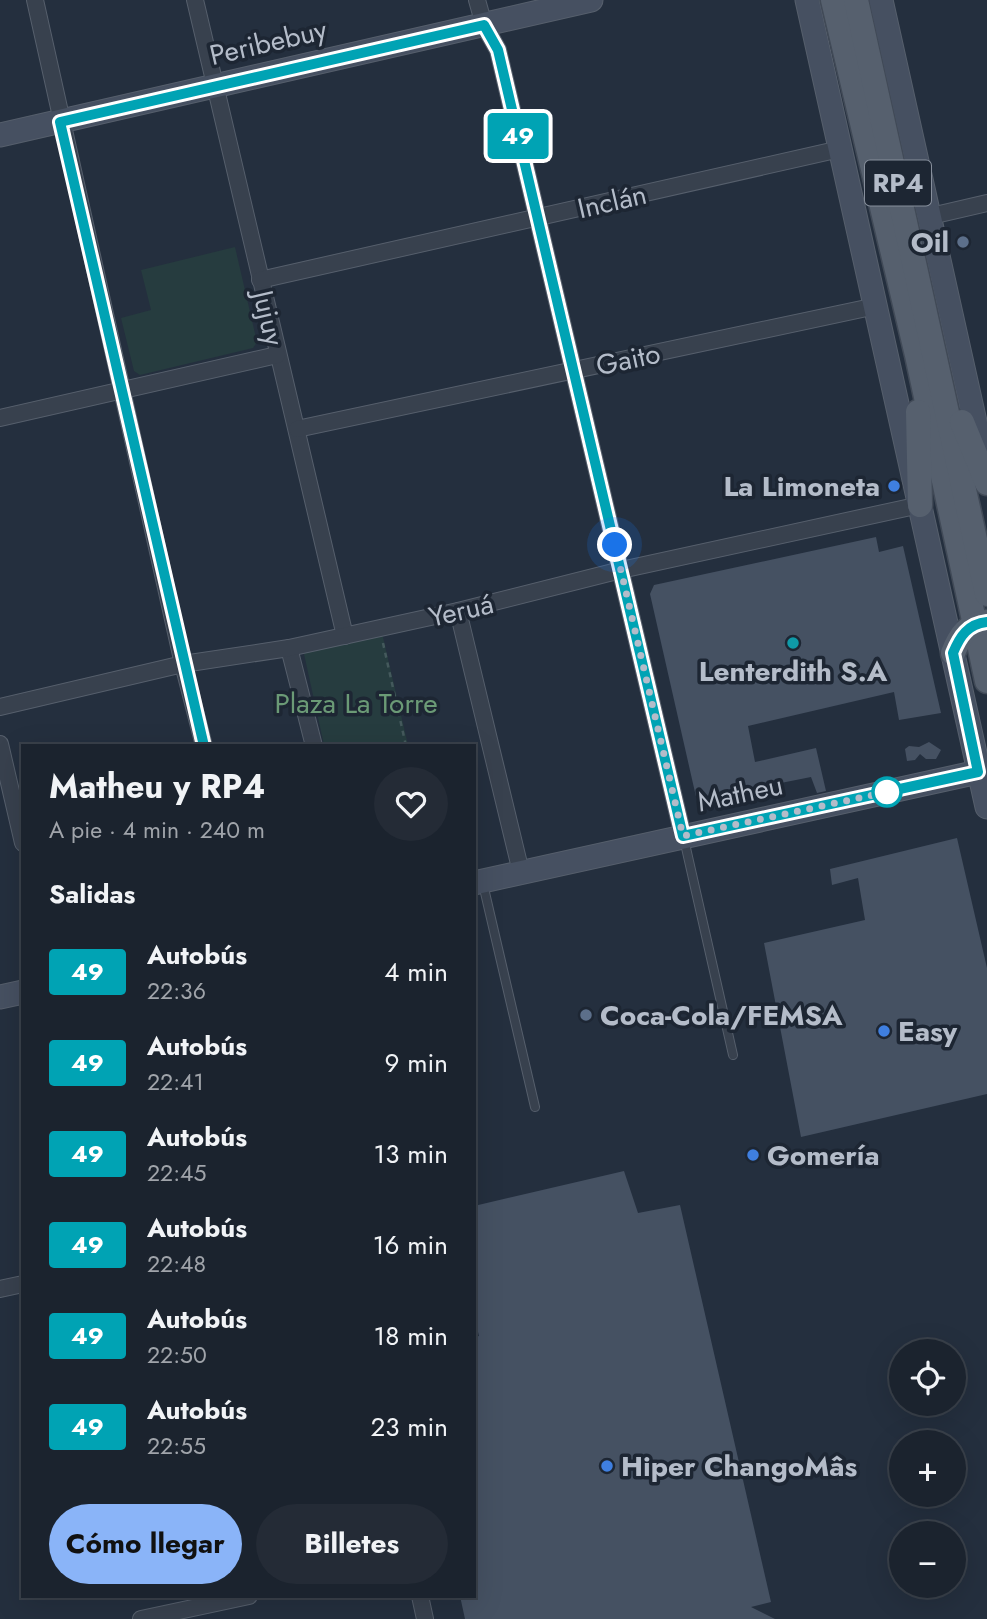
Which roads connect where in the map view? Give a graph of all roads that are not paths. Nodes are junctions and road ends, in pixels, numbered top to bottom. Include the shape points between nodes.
1 (35, 0) edge
2 (195, 0) edge
3 (477, 0) edge
4 (591, 0) edge
5 (807, 0) edge
6 (833, 0) edge
7 (856, 0) edge
8 (881, 0) edge
9 (484, 25) junction
10 (215, 84) junction
11 (60, 122) junction
12 (0, 135) edge
13 (840, 149) junction
14 (987, 203) edge
15 (931, 216) junction
16 (538, 218) junction
17 (260, 280) junction
18 (876, 306) junction
19 (277, 355) junction
20 (928, 361) junction
21 (574, 371) junction
22 (122, 390) junction
23 (0, 418) edge
24 (297, 429) junction
25 (987, 477) edge
26 (987, 483) edge
27 (920, 505) junction
28 (621, 569) junction
29 (987, 594) edge
30 (458, 611) junction
31 (982, 622) edge
32 (345, 636) junction
33 (289, 648) junction
34 (953, 653) junction
35 (183, 664) junction
36 (987, 681) edge
37 (0, 707) edge
38 (0, 744) edge
39 (203, 744) edge
40 (313, 744) edge
41 (978, 772) junction
42 (987, 807) edge
43 (21, 834) edge
44 (683, 836) junction
45 (521, 872) junction
46 (478, 882) edge
47 (21, 992) edge
48 (0, 997) edge
49 (733, 1055) dead end
50 (535, 1107) dead end
51 (21, 1284) edge
52 (0, 1289) edge
53 (240, 1598) edge
54 (420, 1598) edge
55 (198, 1607) edge
56 (141, 1619) edge
57 (425, 1619) edge

1 - 11 street
2 - 10 street, Jujuy
3 - 9 street
4 - 9 street, Peribebuy
5 - 13 street
6 - 20 main road, RP4
7 - 20 main road, RP4
8 - 15 street
9 - 10 street, Peribebuy
9 - 16 street via 498,50
10 - 11 street, Peribebuy
10 - 17 street, Jujuy
11 - 12 street, Peribebuy
11 - 22 street
13 - 16 street, Inclán
13 - 18 street
14 - 15 street
15 - 25 street
16 - 17 street, Inclán
16 - 21 street
17 - 19 street, Jujuy
18 - 21 street, Gaito
18 - 27 street
19 - 22 street
19 - 24 street, Jujuy
20 - 26 main road
20 - 27 main road
20 - 29 main road, RP4
20 - 31 main road, RP4
21 - 24 street, Gaito
21 - 28 street
22 - 23 street
22 - 35 street
24 - 32 street, Jujuy
27 - 28 street, Yeruá
27 - 34 street
28 - 30 street, Yeruá
28 - 44 street
30 - 32 street, Yeruá
30 - 45 street
31 - 34 main road via 959,637
31 - 36 main road, RP4
32 - 33 street, Yeruá
33 - 35 street, Yeruá
33 - 40 street
34 - 41 street
35 - 37 street, Yeruá
35 - 39 street
38 - 43 street
41 - 42 street
41 - 44 street, Matheu
44 - 45 street, Matheu
44 - 49 lane
45 - 46 street, Matheu
46 - 50 lane
47 - 48 street
51 - 52 street
53 - 55 street
54 - 57 street
55 - 56 street

